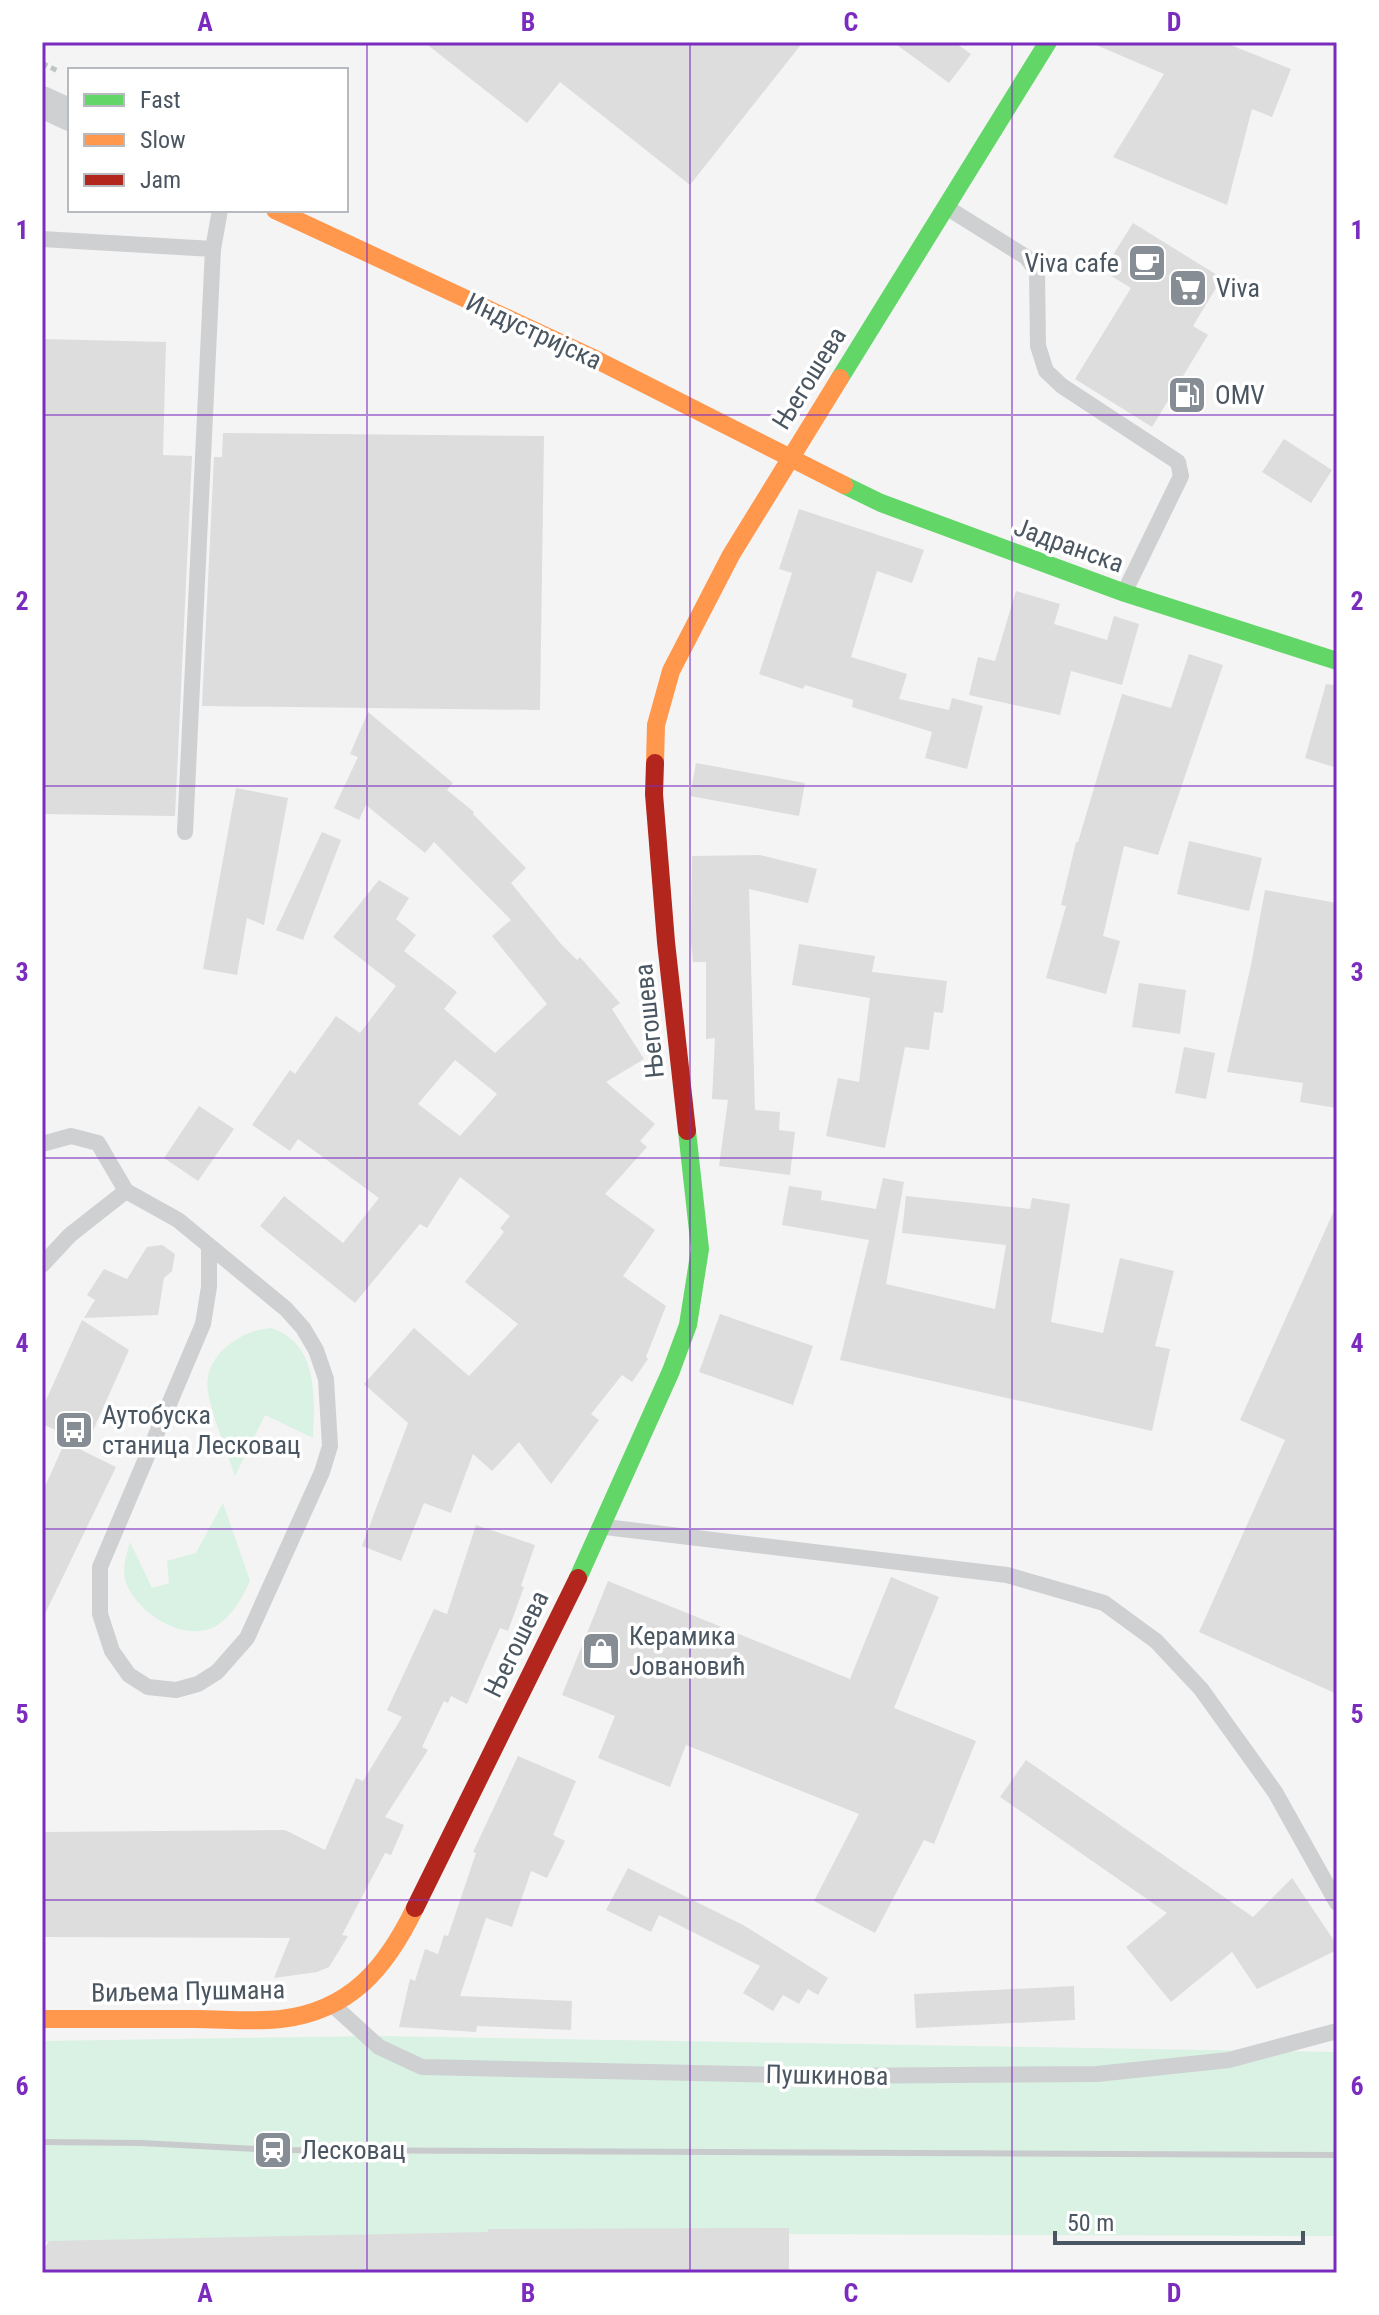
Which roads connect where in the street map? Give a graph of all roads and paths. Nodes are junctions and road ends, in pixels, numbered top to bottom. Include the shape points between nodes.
1 (1048, 42) edge
2 (42, 102) edge
3 (68, 114) edge
4 (945, 206) junction
5 (220, 212) edge
6 (279, 212) edge
7 (42, 239) edge
8 (213, 249) junction
9 (790, 459) junction
10 (1125, 593) junction
11 (1337, 661) edge
12 (185, 832) dead end
13 (42, 1144) edge
14 (126, 1191) junction
15 (209, 1248) junction
16 (42, 1265) edge
17 (603, 1527) junction
18 (1337, 1903) edge
19 (333, 2006) junction
20 (42, 2019) edge
21 (1337, 2031) edge

1 - 4 street, Његошева
2 - 3 street
4 - 9 street, Његошева
4 - 10 lane via 1026,257 1037,271 1038,346 1046,371 1178,462 1181,476
5 - 8 lane
6 - 9 street, Индустријска via 595,359
7 - 8 lane
8 - 12 lane
9 - 10 street, Јадранска via 881,503
9 - 17 street, Његошева via 695,622 671,671 656,725 654,794 666,942 700,1249 684,1336
10 - 11 street, Јадранска
13 - 14 lane via 71,1136 98,1143
14 - 15 lane via 178,1220
14 - 16 lane via 70,1235
15 - 15 lane via 203,1324 100,1567 100,1614 112,1651 129,1675 148,1687 176,1690 217,1672 247,1638 330,1446 326,1379 303,1328
17 - 18 lane via 1007,1575 1104,1603 1156,1641 1201,1689 1275,1792
17 - 19 street, Његошева via 398,1944 363,1986
19 - 20 street, Виљема Пушмана via 279,2019
19 - 21 lane, Пушкинова via 379,2047 422,2067 834,2076 1097,2074 1229,2060

